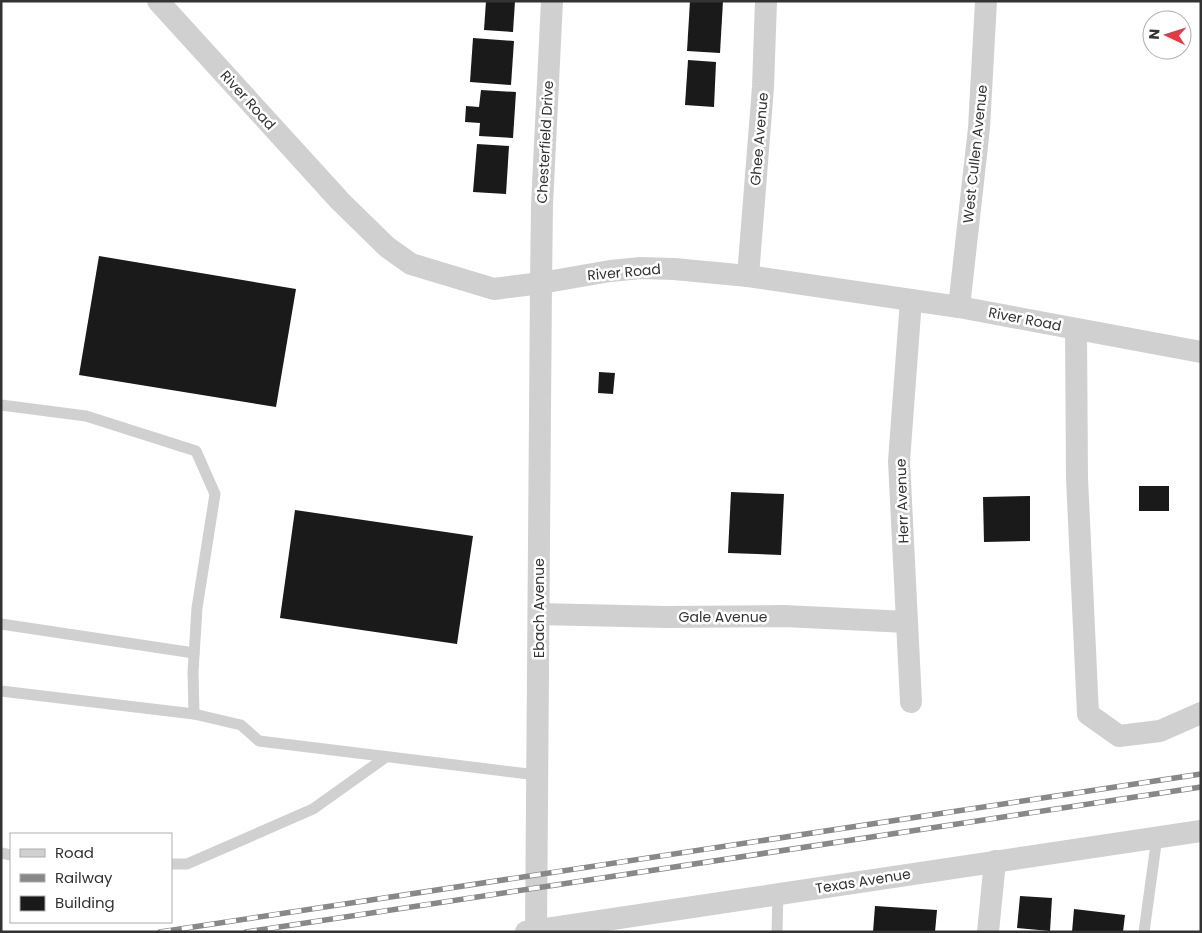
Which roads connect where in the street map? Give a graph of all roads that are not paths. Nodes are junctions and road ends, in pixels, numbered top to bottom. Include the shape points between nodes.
1 (158, 1) edge
2 (552, 1) edge
3 (766, 1) edge
4 (986, 1) edge
5 (748, 276) junction
6 (541, 283) junction
7 (911, 300) junction
8 (958, 307) junction
9 (1076, 329) junction
10 (1201, 352) edge
11 (1, 405) edge
12 (539, 614) junction
13 (907, 622) junction
14 (1, 624) edge
15 (194, 652) junction
16 (1, 691) edge
17 (911, 702) dead end
18 (1201, 713) edge
19 (194, 714) junction
20 (386, 757) junction
21 (538, 775) junction
22 (1201, 831) edge
23 (1157, 837) junction
24 (995, 861) junction
25 (172, 864) edge
26 (778, 894) junction
27 (533, 931) edge
28 (777, 932) edge
29 (988, 932) edge
30 (1144, 932) edge

1 - 6 street, River Road via 340,202 387,247 411,264 494,289
2 - 6 street, Chesterfield Drive
3 - 5 street, Ghee Avenue via 763,87
4 - 8 street, West Cullen Avenue via 980,128
5 - 6 street, River Road via 641,268
5 - 7 street, River Road
6 - 12 street, Ebach Avenue
7 - 8 street, River Road
7 - 13 street, Herr Avenue via 899,461
8 - 9 street, River Road
9 - 10 street, River Road
9 - 18 street via 1077,478 1088,714 1119,736 1160,731
11 - 15 lane via 86,416 196,451 215,494 197,608
12 - 13 street, Gale Avenue via 784,616
12 - 21 street, Ebach Avenue
13 - 17 street, Herr Avenue
14 - 15 lane
15 - 19 lane
16 - 19 lane
19 - 20 lane via 241,724 259,741
20 - 21 lane
20 - 25 lane via 313,809 187,864
21 - 27 street, Ebach Avenue
22 - 23 street, Texas Avenue
23 - 24 street, Texas Avenue
23 - 30 lane
24 - 26 street, Texas Avenue
24 - 29 street
26 - 27 street, Texas Avenue
26 - 28 lane

